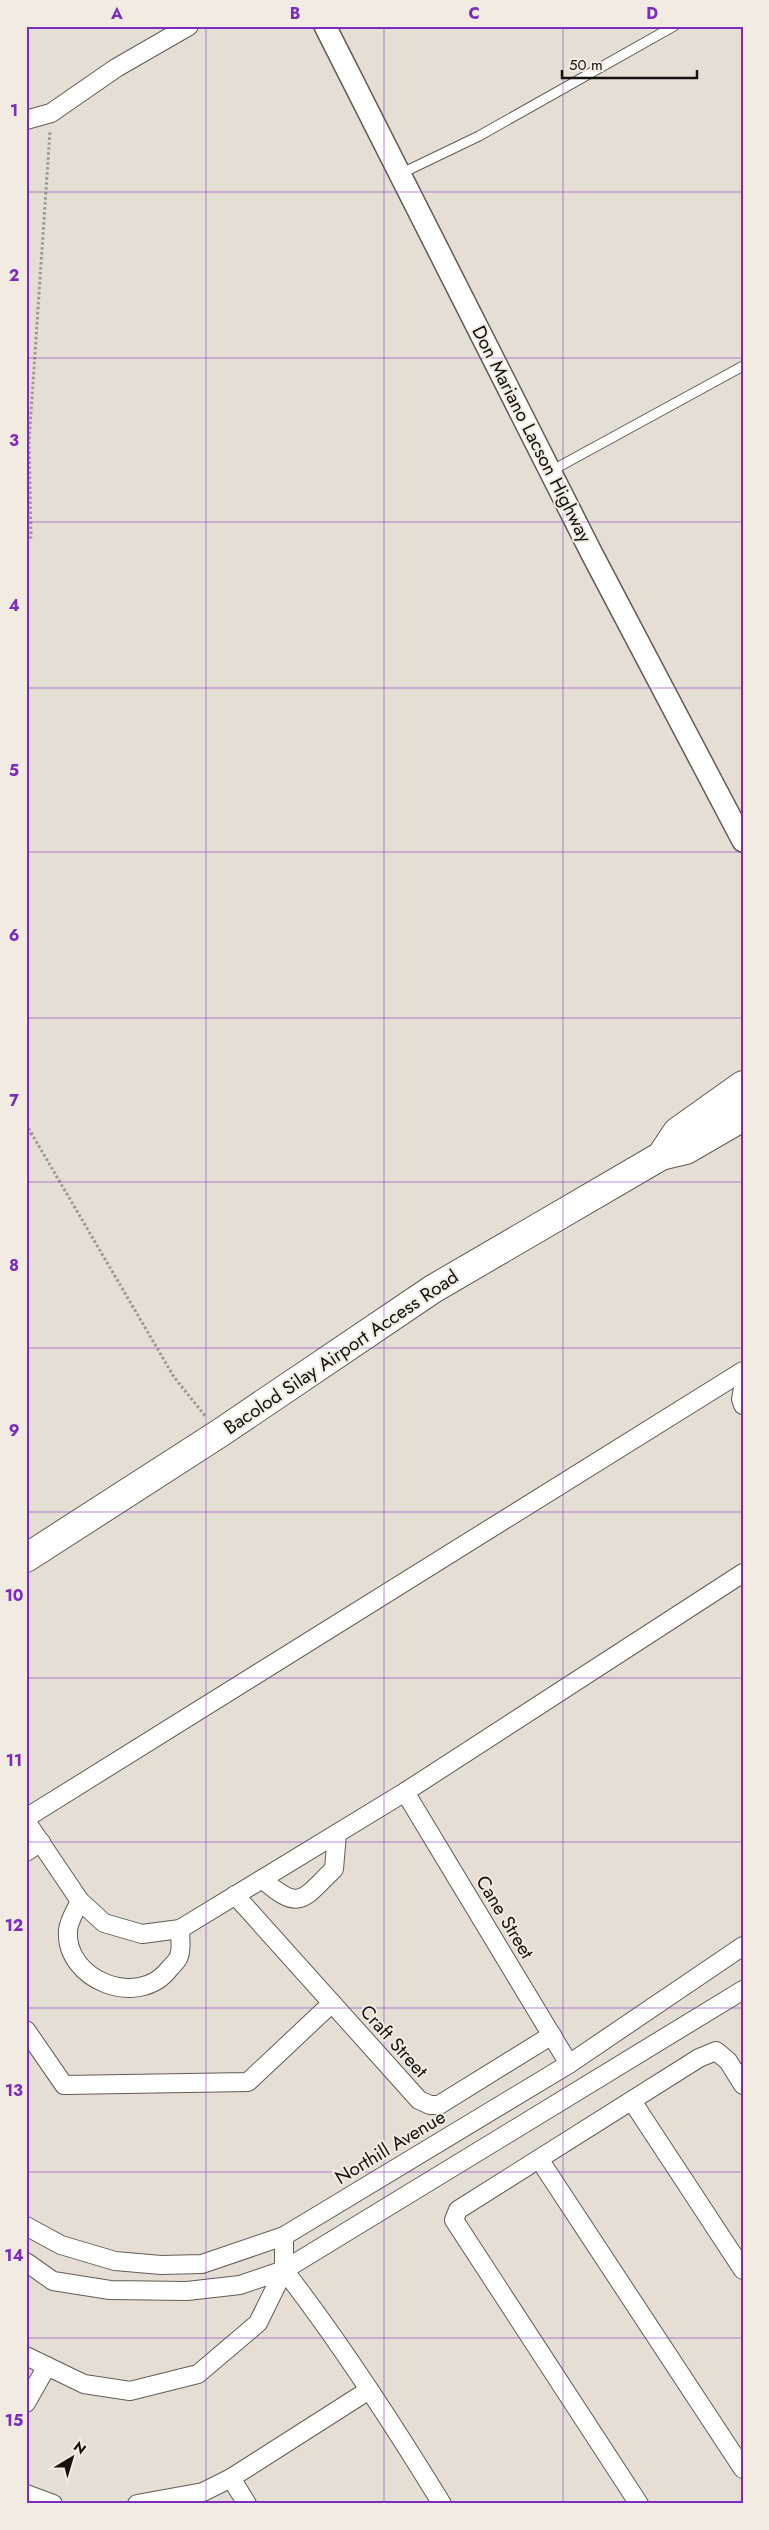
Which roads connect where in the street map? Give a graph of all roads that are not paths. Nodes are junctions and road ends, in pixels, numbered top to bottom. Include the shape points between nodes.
1 (188, 26) edge
2 (325, 26) edge
3 (674, 26) edge
4 (26, 120) edge
5 (400, 174) junction
6 (743, 366) edge
7 (550, 471) junction
8 (743, 841) edge
9 (743, 1084) edge
10 (743, 1117) edge
11 (661, 1156) junction
12 (743, 1371) edge
13 (743, 1388) edge
14 (743, 1405) edge
15 (26, 1558) edge
16 (743, 1573) edge
17 (405, 1792) junction
18 (26, 1819) edge
19 (337, 1834) junction
20 (41, 1842) junction
21 (26, 1852) edge
22 (262, 1879) junction
23 (235, 1895) junction
24 (80, 1901) junction
25 (180, 1929) junction
26 (743, 1946) edge
27 (743, 1990) edge
28 (332, 2003) junction
29 (26, 2030) edge
30 (552, 2035) junction
31 (569, 2064) junction
32 (743, 2085) edge
33 (632, 2101) junction
34 (539, 2158) junction
35 (26, 2226) edge
36 (284, 2236) junction
37 (26, 2262) edge
38 (284, 2270) junction
39 (743, 2270) edge
40 (26, 2356) edge
41 (48, 2366) junction
42 (369, 2390) junction
43 (26, 2403) edge
44 (743, 2470) edge
45 (231, 2478) junction
46 (26, 2494) edge
47 (53, 2504) edge
48 (136, 2504) edge
49 (246, 2504) edge
50 (442, 2504) edge
51 (639, 2504) edge

1 - 4 street via 116,68 51,113
2 - 5 street, Don Mariano Lacson Highway
3 - 5 lane via 479,136
5 - 7 street, Don Mariano Lacson Highway
6 - 7 lane
7 - 8 street, Don Mariano Lacson Highway
9 - 11 main road, Bacolod Silay Airport Access Road via 676,1132
10 - 11 main road, Bacolod Silay Airport Access Road via 686,1150
11 - 15 main road, Bacolod Silay Airport Access Road via 433,1289 220,1433
12 - 18 street
13 - 14 street
16 - 17 street
17 - 19 street
17 - 30 street, Cane Street
18 - 20 street
19 - 22 street
19 - 22 street via 334,1869 303,1899 279,1894
20 - 21 street
20 - 24 street
22 - 23 street
23 - 25 street
23 - 28 street, Craft Street
24 - 25 street via 104,1923 142,1934
24 - 25 street via 68,1927 68,1944 82,1968 101,1983 130,1989 154,1983 168,1972 179,1956
26 - 31 street, Northill Avenue
27 - 38 street
28 - 29 street via 248,2082 64,2085
28 - 30 street, Craft Street via 419,2100 430,2105 439,2104
30 - 31 street, Cane Street
31 - 36 street, Northill Avenue
32 - 33 street via 728,2061 716,2051 699,2058
33 - 34 street
33 - 39 street
34 - 44 street
34 - 51 street via 458,2210 454,2220
35 - 36 street, Northill Avenue via 61,2245 106,2259 161,2266 202,2264
36 - 38 street
37 - 38 street via 53,2281 110,2290 196,2290 240,2285
38 - 41 street via 258,2323 198,2374 130,2391 84,2384
38 - 42 street
40 - 41 street
41 - 43 street
42 - 45 street
42 - 50 street
45 - 48 street via 203,2492
45 - 49 street
46 - 47 street

